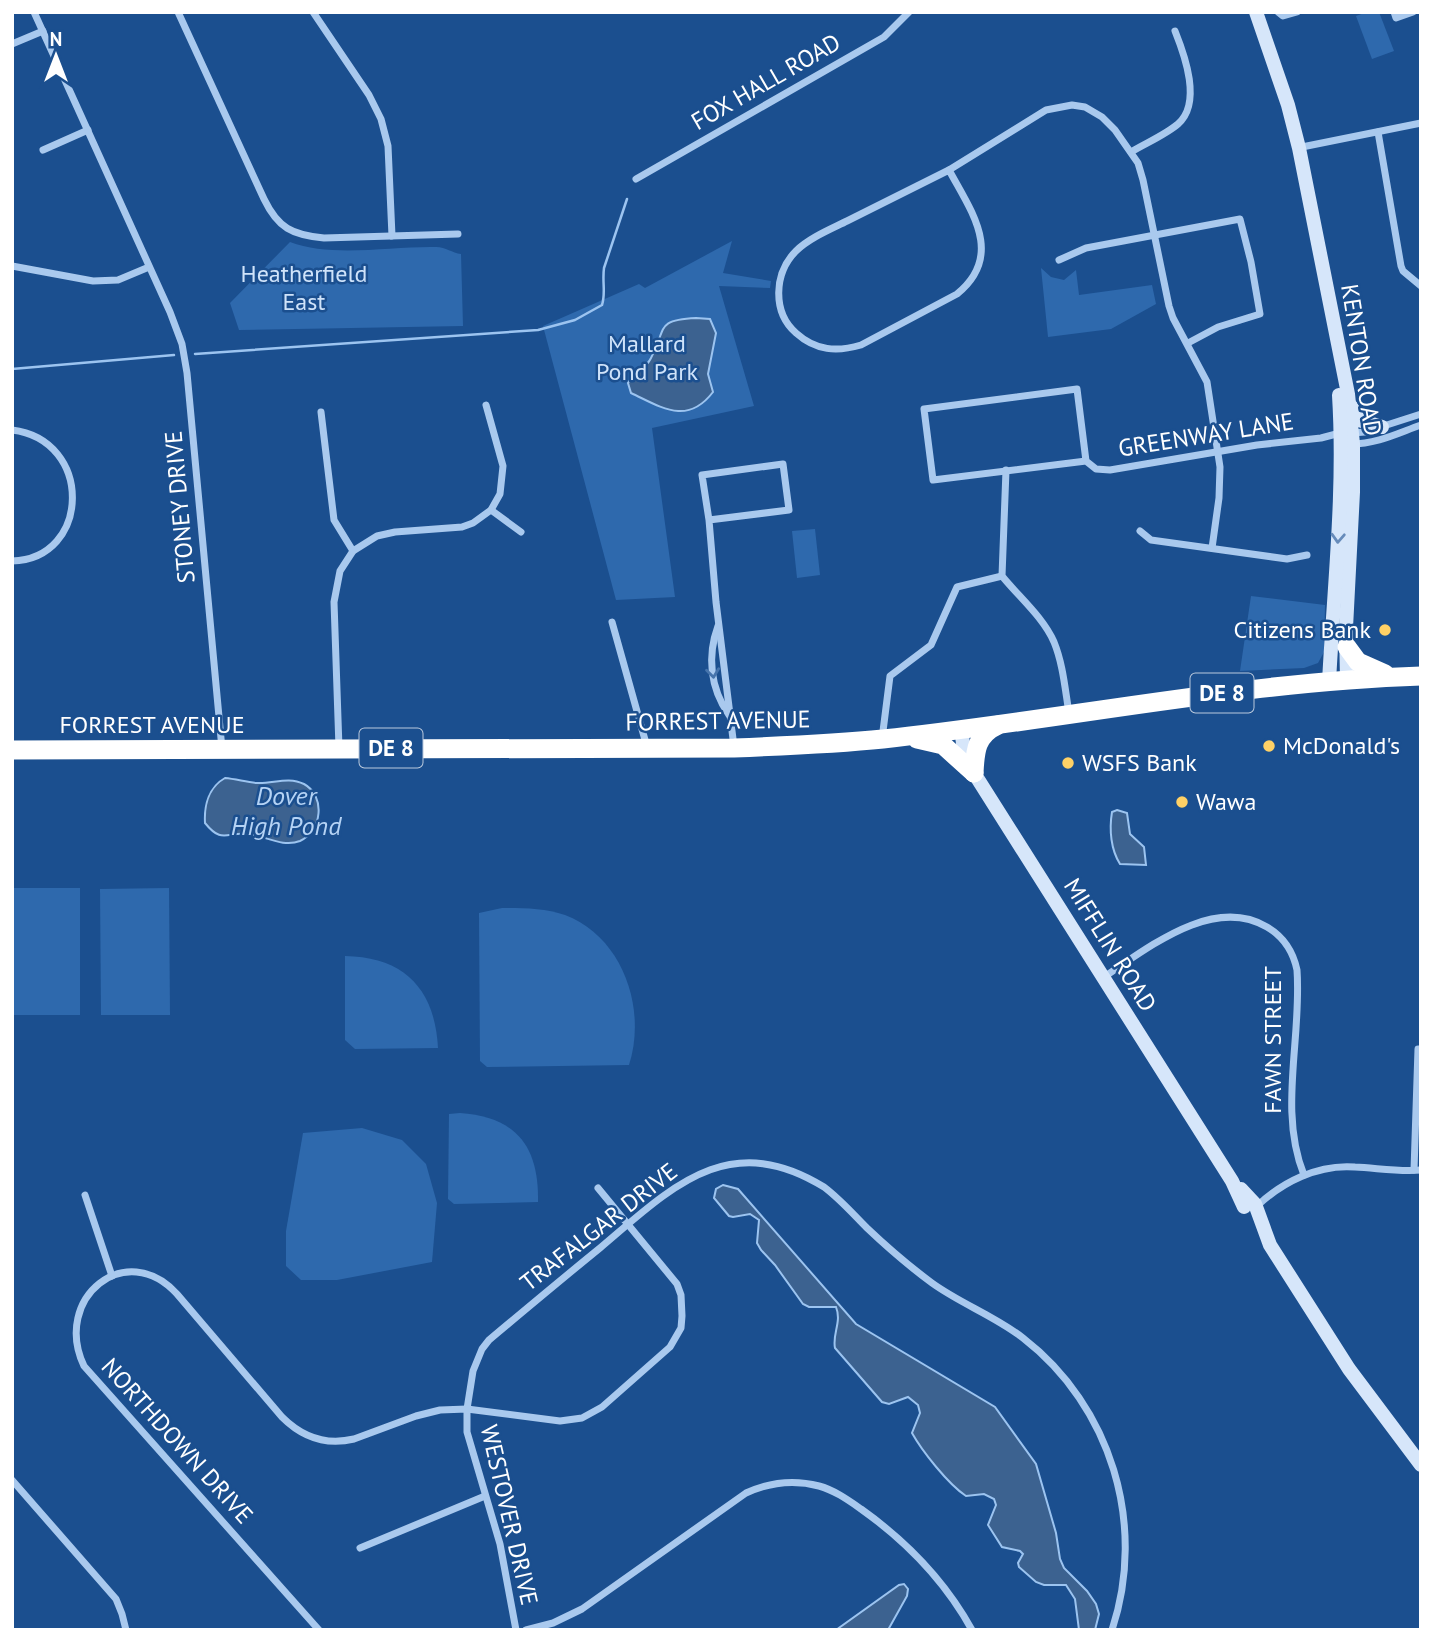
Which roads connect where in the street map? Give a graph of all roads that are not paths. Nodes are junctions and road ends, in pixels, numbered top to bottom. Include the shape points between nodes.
1 (34, 12) edge
2 (178, 12) edge
3 (313, 12) edge
4 (909, 12) edge
5 (1256, 12) edge
6 (1278, 12) edge
7 (1297, 12) edge
8 (1394, 12) edge
9 (1413, 12) edge
10 (43, 32) junction
11 (1175, 32) dead end
12 (12, 44) edge
13 (1421, 124) edge
14 (88, 130) junction
15 (1378, 132) junction
16 (1296, 148) junction
17 (43, 150) dead end
18 (1131, 152) junction
19 (948, 170) junction
20 (636, 179) dead end
21 (458, 234) dead end
22 (392, 236) junction
23 (1154, 236) junction
24 (1059, 260) dead end
25 (12, 265) edge
26 (149, 267) junction
27 (1421, 286) edge
28 (1188, 343) junction
29 (1348, 394) junction
30 (486, 405) dead end
31 (321, 412) dead end
32 (1421, 414) edge
33 (1421, 425) edge
34 (1382, 427) junction
35 (12, 430) edge
36 (1321, 438) junction
37 (1347, 439) junction
38 (1219, 452) junction
39 (1086, 461) junction
40 (1006, 470) junction
41 (491, 510) junction
42 (709, 520) junction
43 (1140, 531) dead end
44 (521, 532) dead end
45 (1212, 548) junction
46 (353, 551) junction
47 (1307, 555) dead end
48 (12, 561) edge
49 (1002, 576) junction
50 (612, 622) dead end
51 (719, 625) junction
52 (1347, 647) junction
53 (1421, 676) edge
54 (1393, 677) junction
55 (1338, 681) junction
56 (1069, 714) junction
57 (731, 718) junction
58 (1003, 723) junction
59 (961, 729) junction
60 (891, 738) junction
61 (339, 748) junction
62 (647, 748) junction
63 (734, 748) junction
64 (12, 750) edge
65 (222, 750) junction
66 (974, 773) junction
67 (1104, 977) junction
68 (1421, 1049) edge
69 (1418, 1170) edge
70 (1304, 1175) junction
71 (598, 1188) dead end
72 (85, 1195) dead end
73 (1253, 1205) junction
74 (628, 1224) junction
75 (112, 1276) junction
76 (467, 1409) junction
77 (1421, 1465) edge
78 (12, 1480) edge
79 (485, 1496) junction
80 (360, 1548) dead end
81 (126, 1630) edge
82 (319, 1630) edge
83 (516, 1630) edge
84 (526, 1630) edge
85 (972, 1630) edge
86 (1112, 1630) edge

1 - 10 street, STONEY DRIVE
2 - 22 street via 275,219 307,236
3 - 22 street via 381,119 388,146
4 - 20 street, FOX HALL ROAD via 884,37
5 - 16 main road, KENTON ROAD
6 - 7 street via 1283,16
8 - 9 street via 1396,18
10 - 12 street
10 - 14 street, STONEY DRIVE
11 - 18 street via 1189,77 1187,111 1178,124
13 - 15 street
14 - 17 street
14 - 26 street, STONEY DRIVE
15 - 16 street
15 - 27 street via 1401,266
16 - 29 main road, KENTON ROAD
16 - 37 main road, KENTON ROAD
18 - 19 street via 1102,117 1085,107 1058,106
18 - 23 street via 1143,180
19 - 19 street via 794,252 779,285 782,315 795,332 817,347 846,349 966,288 980,261 981,233
21 - 22 street
23 - 24 street via 1086,248
23 - 28 street via 1169,306
23 - 28 street via 1240,219 1260,314 1218,327
25 - 26 street via 93,281 118,279
26 - 65 street, STONEY DRIVE via 186,360
28 - 38 street via 1207,382
29 - 34 main road via 1359,420
29 - 37 main road, KENTON ROAD
30 - 41 street via 503,466 500,495
31 - 46 street via 334,520
32 - 34 street
33 - 37 street via 1371,443
34 - 37 street
35 - 48 street via 40,437 59,453 68,471 71,499 67,526 50,548 39,556
36 - 37 street, GREENWAY LANE
36 - 37 street, GREENWAY LANE
36 - 38 street, GREENWAY LANE
37 - 52 main road, KENTON ROAD via 1352,533
37 -> 55 main road, KENTON ROAD via 1340,502
38 - 39 street, GREENWAY LANE via 1110,470 1096,469
38 - 45 street
39 - 40 street, GREENWAY LANE
39 - 40 street, GREENWAY LANE via 1077,389 924,409 933,480
40 - 49 street
41 - 44 street
41 - 46 street via 462,527 386,534
42 - 42 street via 702,475 783,464 789,510
42 - 51 street
43 - 45 street via 1151,540
45 - 47 street via 1287,559
46 - 61 street via 334,592
49 - 56 street via 1053,640
49 - 60 street via 957,587 931,645 890,676
50 - 62 street
51 - 57 street
51 -> 57 street via 712,652 714,685
52 - 54 highway via 1358,662
52 - 55 main road, KENTON ROAD
53 - 54 highway, FORREST AVENUE / DE 8
54 - 55 highway, FORREST AVENUE / DE 8
55 - 56 highway, FORREST AVENUE / DE 8
56 - 58 highway, FORREST AVENUE / DE 8
57 - 63 street
58 - 59 highway, FORREST AVENUE / DE 8
58 - 66 highway via 987,730 978,741
59 - 60 highway, FORREST AVENUE / DE 8
59 - 66 main road, MIFFLIN ROAD
60 - 63 highway, FORREST AVENUE / DE 8
60 - 66 highway via 943,745
61 - 62 highway, FORREST AVENUE / DE 8
61 - 65 highway, FORREST AVENUE / DE 8
62 - 63 highway, FORREST AVENUE / DE 8
64 - 65 highway, FORREST AVENUE / DE 8
66 - 67 main road, MIFFLIN ROAD
67 - 70 street, FAWN STREET via 1170,934 1200,922 1236,918 1277,933 1287,944 1297,970 1292,1128
67 - 73 main road, MIFFLIN ROAD via 1232,1181
68 - 69 street
69 - 70 street via 1341,1166
70 - 73 street
71 - 74 street
72 - 75 street
73 - 77 main road, MIFFLIN ROAD via 1270,1245 1349,1369
74 - 76 street, TRAFALGAR DRIVE via 489,1340 476,1360
74 - 76 street via 681,1295 681,1328 670,1347 602,1407 582,1418 546,1420
74 - 86 street, TRAFALGAR DRIVE via 696,1174 735,1164 780,1168 824,1187 919,1273 1034,1347 1080,1398 1114,1468 1125,1547
75 - 76 street via 136,1272 165,1283 282,1417 311,1438 343,1441 429,1412
75 - 82 street, NORTHDOWN DRIVE via 79,1308 75,1333 84,1366
76 - 79 street, WESTOVER DRIVE via 468,1443
78 - 81 street via 111,1593
79 - 80 street
79 - 83 street, WESTOVER DRIVE via 500,1544
84 - 85 street via 553,1623 591,1603 747,1493 793,1482 822,1486 884,1527 926,1566

